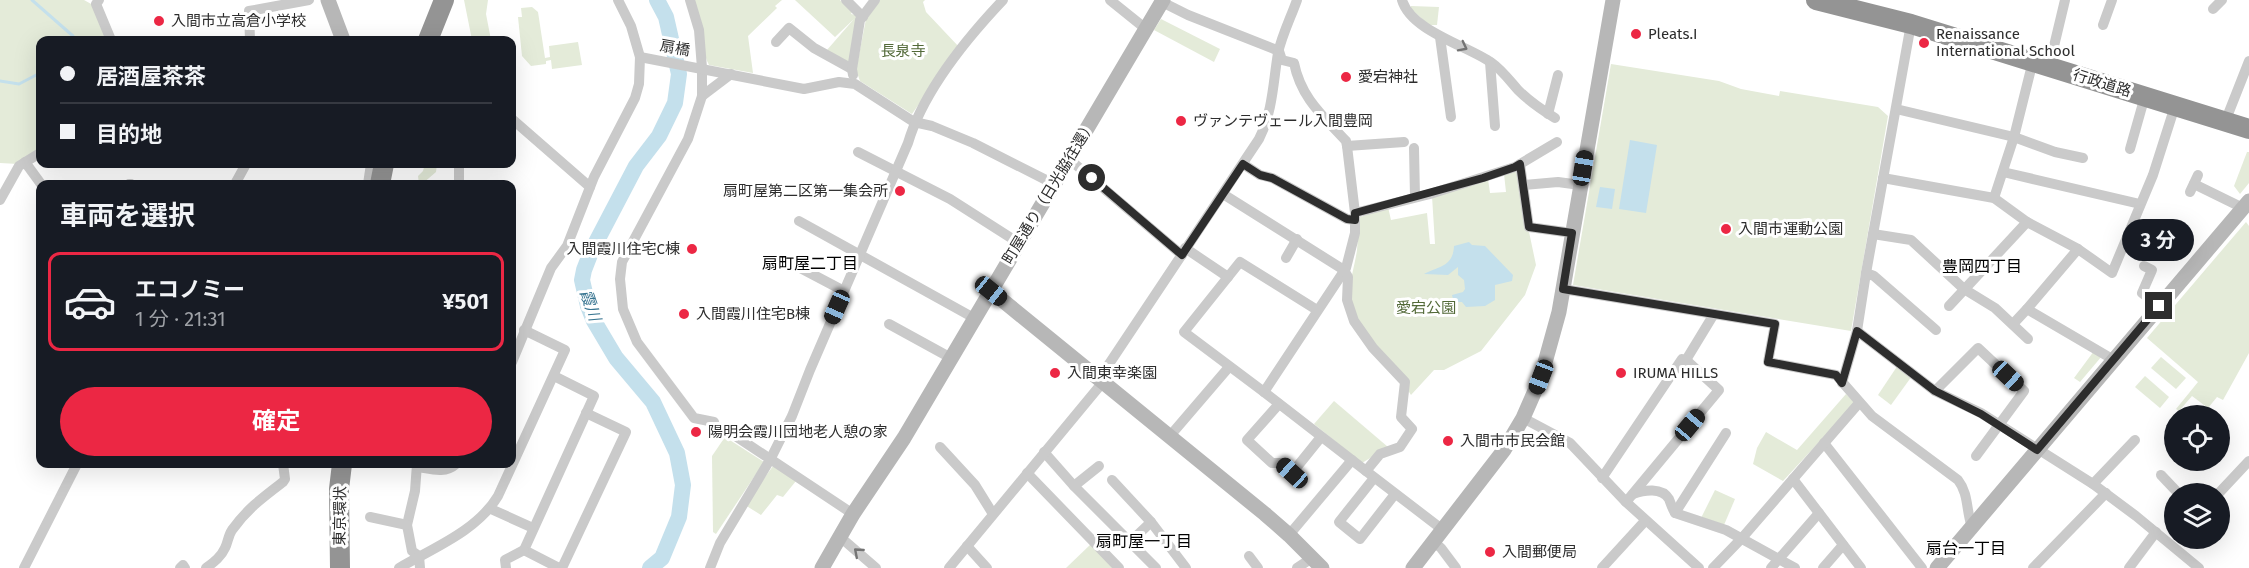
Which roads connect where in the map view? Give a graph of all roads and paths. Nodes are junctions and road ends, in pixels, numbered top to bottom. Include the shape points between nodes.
1 (99, 0) edge
2 (309, 0) edge
3 (328, 0) edge
4 (434, 0) edge
5 (444, 0) edge
6 (618, 0) edge
7 (690, 0) edge
8 (846, 0) edge
9 (875, 0) edge
10 (1003, 0) edge
11 (1110, 0) edge
12 (1297, 0) edge
13 (1402, 0) edge
14 (1613, 0) edge
15 (1816, 0) edge
16 (2064, 0) edge
17 (2112, 0) edge
18 (2222, 0) edge
19 (1163, 1) edge
20 (250, 5) edge
21 (2213, 9) dead end
22 (863, 17) junction
23 (1911, 24) junction
24 (2103, 25) dead end
25 (1146, 29) junction
26 (109, 36) edge
27 (250, 36) edge
28 (342, 36) edge
29 (420, 36) edge
30 (430, 36) edge
31 (1440, 37) junction
32 (776, 42) dead end
33 (1279, 51) junction
34 (644, 58) junction
35 (1490, 62) junction
36 (2249, 62) edge
37 (2041, 64) junction
38 (700, 68) junction
39 (852, 69) junction
40 (730, 74) junction
41 (1558, 75) dead end
42 (855, 84) junction
43 (702, 96) junction
44 (2145, 96) junction
45 (2175, 106) junction
46 (1896, 109) junction
47 (1451, 117) dead end
48 (516, 122) edge
49 (914, 122) junction
50 (2225, 122) junction
51 (1495, 126) dead end
52 (2249, 129) edge
53 (2014, 137) junction
54 (1557, 142) dead end
55 (1347, 146) junction
56 (2130, 149) dead end
57 (858, 152) dead end
58 (36, 155) edge
59 (2083, 158) dead end
60 (1069, 159) junction
61 (25, 162) junction
62 (1243, 164) junction
63 (1520, 164) junction
64 (896, 171) junction
65 (2003, 172) junction
66 (1883, 178) junction
67 (38, 180) edge
68 (2194, 183) dead end
69 (1054, 184) junction
70 (1523, 185) junction
71 (1580, 185) junction
72 (590, 187) junction
73 (1223, 194) junction
74 (1415, 197) junction
75 (1995, 198) junction
76 (0, 200) edge
77 (2140, 204) junction
78 (2246, 205) edge
79 (1355, 216) junction
80 (799, 221) dead end
81 (2027, 222) junction
82 (1572, 233) junction
83 (1873, 234) junction
84 (1297, 239) junction
85 (1019, 243) junction
86 (2078, 249) junction
87 (1184, 251) junction
88 (861, 254) junction
89 (1286, 258) dead end
90 (789, 262) dead end
91 (2144, 266) dead end
92 (1344, 270) junction
93 (1866, 273) junction
94 (1228, 278) junction
95 (1563, 289) junction
96 (1965, 290) junction
97 (844, 291) junction
98 (991, 291) junction
99 (1949, 306) dead end
100 (2159, 306) junction
101 (2027, 309) junction
102 (1317, 310) junction
103 (1714, 314) junction
104 (974, 318) junction
105 (889, 324) dead end
106 (2013, 324) junction
107 (524, 330) junction
108 (1936, 330) dead end
109 (1857, 331) junction
110 (2028, 339) dead end
111 (516, 341) edge
112 (951, 358) junction
113 (1686, 360) junction
114 (2114, 360) junction
115 (1229, 367) junction
116 (554, 376) junction
117 (1101, 380) junction
118 (1842, 383) junction
119 (1935, 391) junction
120 (1264, 392) junction
121 (1859, 403) junction
122 (1279, 404) junction
123 (585, 413) junction
124 (1523, 418) junction
125 (714, 422) dead end
126 (1997, 424) junction
127 (1726, 433) dead end
128 (737, 437) dead end
129 (1169, 437) junction
130 (1321, 437) junction
131 (2135, 440) dead end
132 (1824, 442) junction
133 (940, 447) dead end
134 (2037, 450) junction
135 (1044, 452) junction
136 (516, 455) edge
137 (1976, 456) dead end
138 (771, 458) junction
139 (1352, 460) junction
140 (2249, 461) edge
141 (1100, 466) dead end
142 (75, 468) edge
143 (284, 468) edge
144 (342, 468) edge
145 (351, 468) edge
146 (417, 468) edge
147 (430, 468) edge
148 (451, 468) edge
149 (510, 468) edge
150 (1027, 473) junction
151 (1370, 474) junction
152 (2161, 475) dead end
153 (1602, 478) junction
154 (1793, 479) junction
155 (1112, 480) dead end
156 (2169, 483) edge
157 (2228, 483) edge
158 (2093, 484) junction
159 (1074, 486) junction
160 (2106, 493) junction
161 (1395, 494) junction
162 (1629, 498) junction
163 (490, 509) junction
164 (1675, 513) junction
165 (1819, 513) junction
166 (853, 514) junction
167 (993, 514) junction
168 (369, 517) dead end
169 (1645, 521) junction
170 (1151, 522) junction
171 (407, 525) junction
172 (1972, 527) junction
173 (533, 528) junction
174 (2156, 532) junction
175 (1289, 535) junction
176 (839, 536) junction
177 (1438, 536) junction
178 (2164, 536) edge
179 (1742, 538) junction
180 (1131, 541) junction
181 (1843, 545) junction
182 (967, 546) junction
183 (2177, 549) edge
184 (524, 550) junction
185 (419, 556) junction
186 (1249, 556) dead end
187 (1779, 559) junction
188 (1317, 563) edge
189 (2186, 564) edge
190 (24, 568) edge
191 (180, 568) edge
192 (185, 568) edge
193 (206, 568) edge
194 (340, 568) edge
195 (349, 568) edge
196 (399, 568) edge
197 (420, 568) edge
198 (506, 568) edge
199 (560, 568) edge
200 (710, 568) edge
201 (822, 568) edge
202 (876, 568) edge
203 (950, 568) edge
204 (987, 568) edge
205 (1119, 568) edge
206 (1156, 568) edge
207 (1186, 568) edge
208 (1258, 568) edge
209 (1297, 568) edge
210 (1413, 568) edge
211 (1456, 568) edge
212 (1602, 568) edge
213 (1699, 568) edge
214 (1713, 568) edge
215 (1771, 568) edge
216 (1795, 568) edge
217 (1823, 568) edge
218 (1860, 568) edge
219 (1922, 568) edge
220 (1937, 568) edge
221 (2033, 568) edge
222 (2129, 568) edge
223 (2199, 568) edge

1 - 26 street via 96,4
2 - 20 street
3 - 28 street
4 - 29 highway
5 - 30 highway
6 - 34 street
7 - 38 street via 699,30
8 - 22 street
9 - 22 street
10 - 49 street via 943,75
11 - 25 street
12 - 33 street
13 - 31 street via 1418,20
14 - 71 street via 1583,134
15 - 23 highway, 行政道路
16 - 37 street
17 - 24 street
18 - 21 street
19 - 25 street, 町屋通り（日光脇往還）
19 - 33 street
20 - 27 street
22 - 39 street
23 - 37 highway, 行政道路
23 - 46 street
25 - 60 street, 町屋通り（日光脇往還）
31 -> 35 street
31 - 47 street
32 - 39 street via 789,28 814,48
33 - 55 street via 1282,60 1294,63 1301,88
33 - 62 street via 1267,122
34 - 38 street, 扇橋
34 - 72 street via 635,99
35 - 41 street via 1521,93 1552,116
35 - 51 street
36 - 50 street
37 - 44 highway, 行政道路
37 - 53 street
38 - 40 street, 扇橋
38 - 43 street
39 - 42 street
40 - 42 street, 扇橋 via 804,89 839,82
40 - 43 street
42 - 49 street
43 - 125 street via 688,139 622,262 620,294 637,342 694,418
44 - 45 highway, 行政道路
44 - 56 street
45 - 50 highway, 行政道路
45 - 77 street
46 - 53 street
46 - 66 street
48 - 72 street
49 - 64 street
49 - 69 street via 973,142
50 - 52 highway, 行政道路
53 - 59 street
53 - 65 street
54 - 63 street
55 - 74 street via 1409,145
55 - 79 street
57 - 64 street
58 - 61 street
60 - 69 street, 町屋通り（日光脇往還）
60 - 87 street
61 - 67 street
61 - 76 street
62 - 73 street
62 - 79 street via 1347,219
63 - 70 street
63 - 74 street
64 - 85 street
64 - 88 street
65 - 75 street
65 - 77 street
66 - 75 street
66 - 83 street
68 - 78 street
69 - 85 street, 町屋通り（日光脇往還）
70 - 71 street
70 - 82 street via 1529,227
71 - 82 street
72 - 107 street via 567,246 551,268
73 - 84 street
73 - 87 street
74 - 79 street
75 - 81 street
77 - 86 street via 2112,273
78 - 100 street
79 - 92 street via 1355,232
80 - 88 street
81 - 86 street
81 - 96 street
82 - 95 street
83 - 93 street
83 - 96 street via 1911,240
84 - 89 street
84 - 92 street
85 - 98 street, 町屋通り（日光脇往還）
86 - 101 street
87 - 94 street
87 - 117 street
88 - 97 street
88 - 104 street
90 - 97 street
91 - 100 street via 2152,270 2142,293
92 - 102 street
92 - 151 street via 1354,321 1405,382 1401,417 1412,429 1400,447 1380,454
93 - 108 street
93 - 109 street
94 - 102 street via 1240,262
94 - 115 street via 1184,332
95 - 103 street
95 - 124 street via 1547,359
96 - 99 street
96 - 106 street
97 - 138 street
98 - 104 street, 町屋通り（日光脇往還）
98 - 117 street
100 - 114 street
101 - 106 street
101 - 114 street
102 - 120 street
103 - 113 street
103 - 118 street via 1775,324 1768,362 1836,375
104 - 112 street, 町屋通り（日光脇往還）
105 - 112 street
106 - 110 street
107 - 111 street
107 - 116 street via 565,350
109 - 118 street
109 - 119 street
112 - 166 street, 町屋通り（日光脇往還）
113 - 153 street via 1682,359
113 - 162 street via 1719,390
114 - 134 street
115 - 120 street
115 - 129 street
116 - 123 street via 594,396
116 - 136 street
117 - 129 street
117 - 135 street
118 - 121 street
119 - 126 street
119 - 126 street via 1978,348 2024,391
120 - 122 street
121 - 132 street
121 - 172 street via 1958,480 1965,490
122 - 130 street
122 - 130 street via 1247,440 1272,463 1280,463 1292,473
123 - 173 street
123 - 199 street via 626,432
124 - 153 street via 1570,443
124 - 177 street via 1504,450
126 - 134 street
126 - 137 street
127 - 164 street
128 - 138 street
129 - 175 street
130 - 139 street
131 - 158 street
132 - 154 street
132 - 219 street
133 - 167 street via 975,485
134 - 158 street
134 - 172 street
135 - 150 street
135 - 159 street
138 - 166 street
138 - 200 street via 720,543
139 - 151 street
139 - 175 street
140 - 157 street
141 - 159 street
142 - 190 street
143 - 193 street via 283,482 248,508 218,559
144 - 194 highway, 東京環状
145 - 195 highway, 東京環状
146 - 171 street
147 - 148 street
149 - 163 street
150 - 167 street
150 - 205 street
151 - 161 street
151 - 161 street via 1339,522 1360,539
152 - 156 street
153 - 162 street
154 - 165 street
154 - 179 street
155 - 170 street
158 - 160 street
159 - 180 street
160 - 174 street
160 - 221 street
161 - 177 street
162 - 164 street via 1648,490 1660,493 1668,498
162 - 169 street
163 - 173 street
163 - 185 street via 474,525
164 - 179 street
165 - 181 street
165 - 187 street
166 - 176 street, 町屋通り（日光脇往還）
167 - 182 street
168 - 171 street
169 - 212 street
169 - 213 street
170 - 180 street
170 - 207 street
171 - 185 street via 412,551
172 - 220 street
173 - 184 street
174 - 178 street
174 - 222 street
175 - 188 street
176 - 201 street, 町屋通り（日光脇往還）
202 -> 176 street
177 - 210 street
177 - 211 street via 1441,548
179 - 187 street
179 - 214 street
180 - 206 street
181 - 217 street
181 - 218 street
182 - 203 street
182 - 204 street
183 - 189 street
184 - 198 street via 505,560
184 - 199 street
185 - 196 street
185 - 197 street
186 - 208 street
187 - 215 street
187 - 216 street
188 - 209 street
189 - 223 street
191 - 192 street

